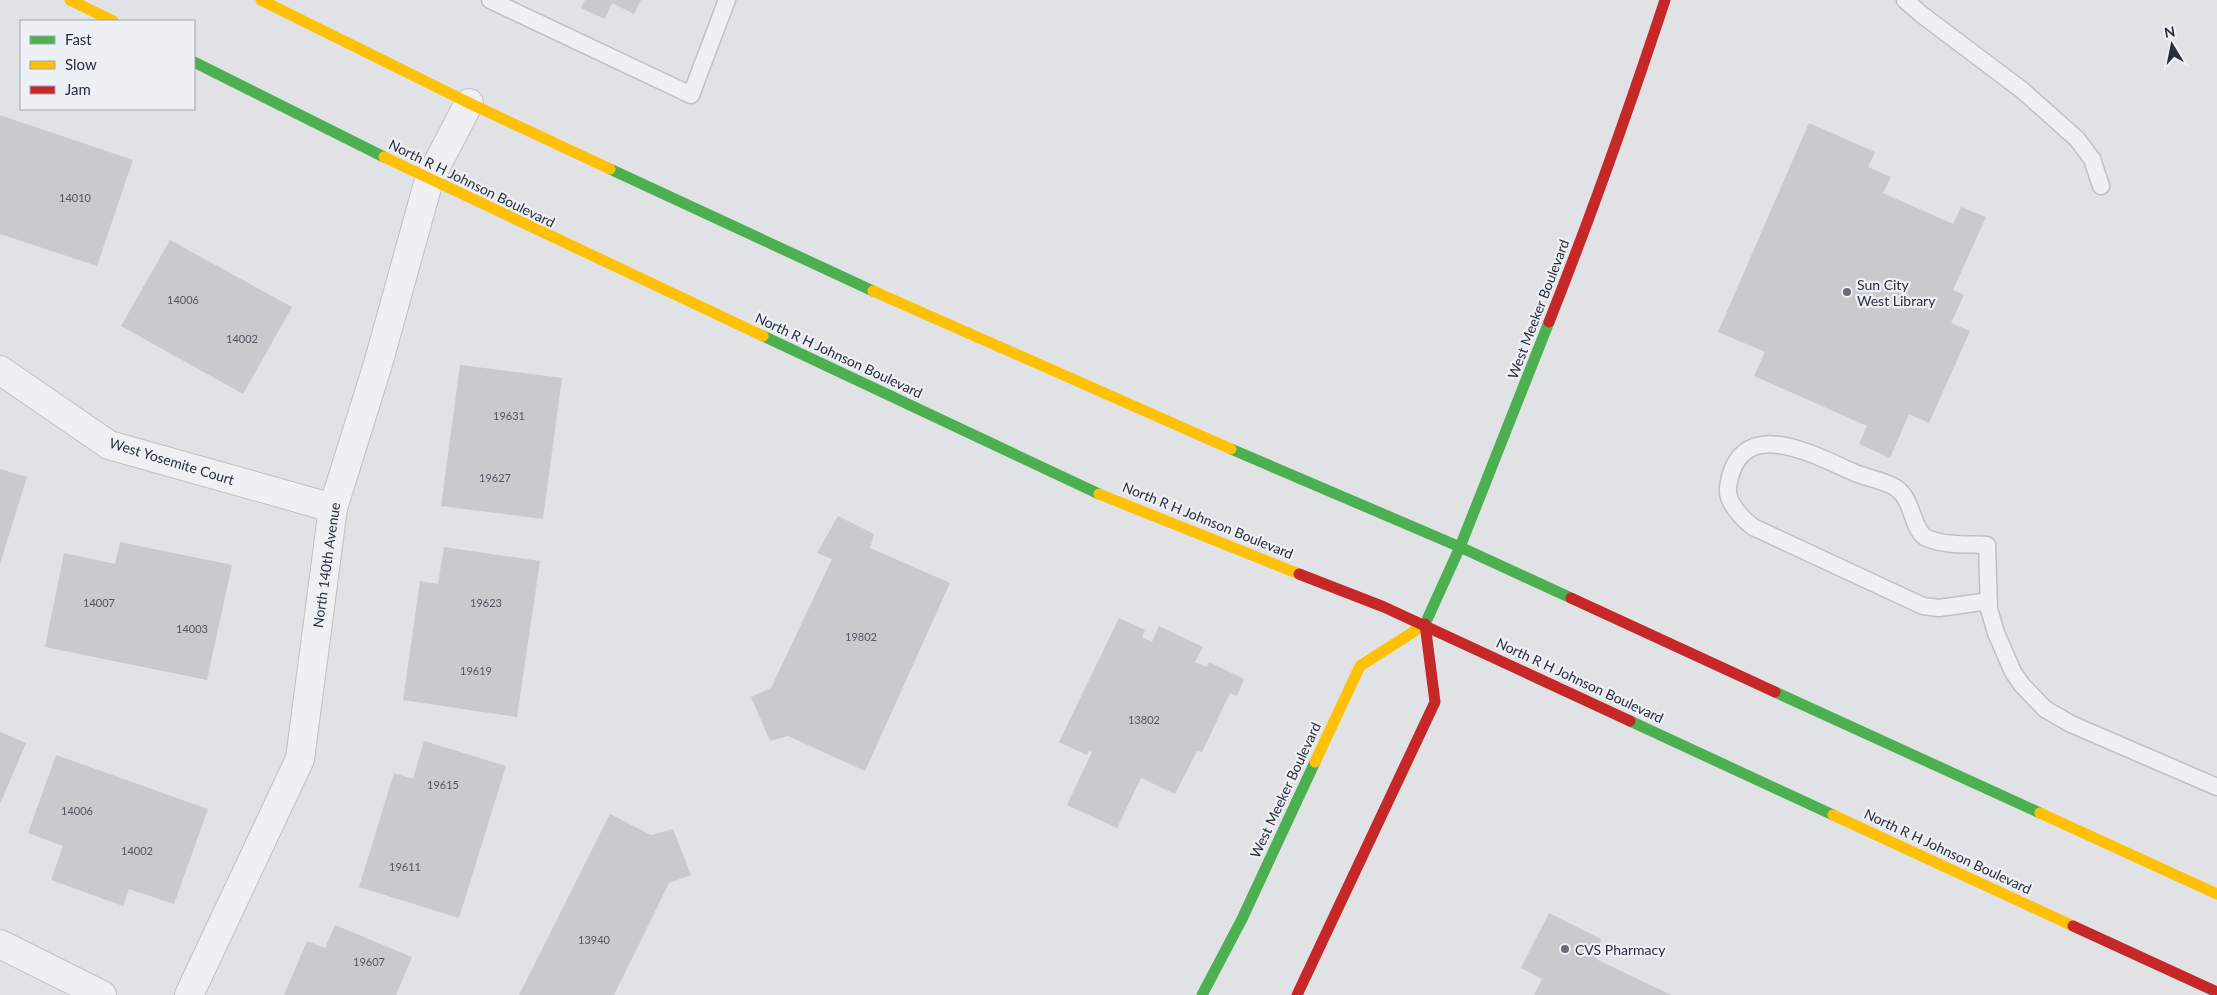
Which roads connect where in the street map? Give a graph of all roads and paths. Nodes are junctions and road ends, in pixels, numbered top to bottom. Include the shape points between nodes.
1 (261, 0) edge
2 (490, 0) edge
3 (727, 0) edge
4 (1665, 0) edge
5 (1905, 0) edge
6 (76, 1) edge
7 (111, 20) edge
8 (195, 63) edge
9 (469, 103) junction
10 (429, 180) junction
11 (2101, 186) dead end
12 (0, 370) edge
13 (332, 508) junction
14 (1460, 547) junction
15 (1989, 601) junction
16 (1424, 624) junction
17 (2217, 787) edge
18 (2217, 894) edge
19 (0, 944) edge
20 (2217, 992) edge
21 (102, 995) edge
22 (189, 995) edge
23 (1202, 995) edge
24 (1297, 995) edge

1 - 9 main road
2 - 3 lane via 691,95
4 - 14 main road, West Meeker Boulevard via 1591,216
5 - 11 lane via 2022,90 2077,139 2092,159
6 - 7 main road
8 - 10 main road, North R H Johnson Boulevard
9 - 10 street, North 140th Avenue
9 - 14 main road via 879,294
10 - 13 street, North 140th Avenue via 378,364
10 - 16 main road, North R H Johnson Boulevard via 1116,500
12 - 13 street, West Yosemite Court via 109,445
13 - 22 street, North 140th Avenue via 300,759
14 - 16 main road, West Meeker Boulevard
14 - 18 main road
15 - 15 lane via 1987,545 1937,542 1925,538 1906,496 1895,487 1810,452 1767,443 1742,453 1730,474 1727,490 1731,503 1753,527 1923,606 1939,608
15 - 17 lane via 1996,632 2013,672 2045,709 2071,724
16 - 20 main road, North R H Johnson Boulevard
16 - 23 main road, West Meeker Boulevard via 1360,666 1242,919
16 - 24 main road via 1435,702
19 - 21 street

